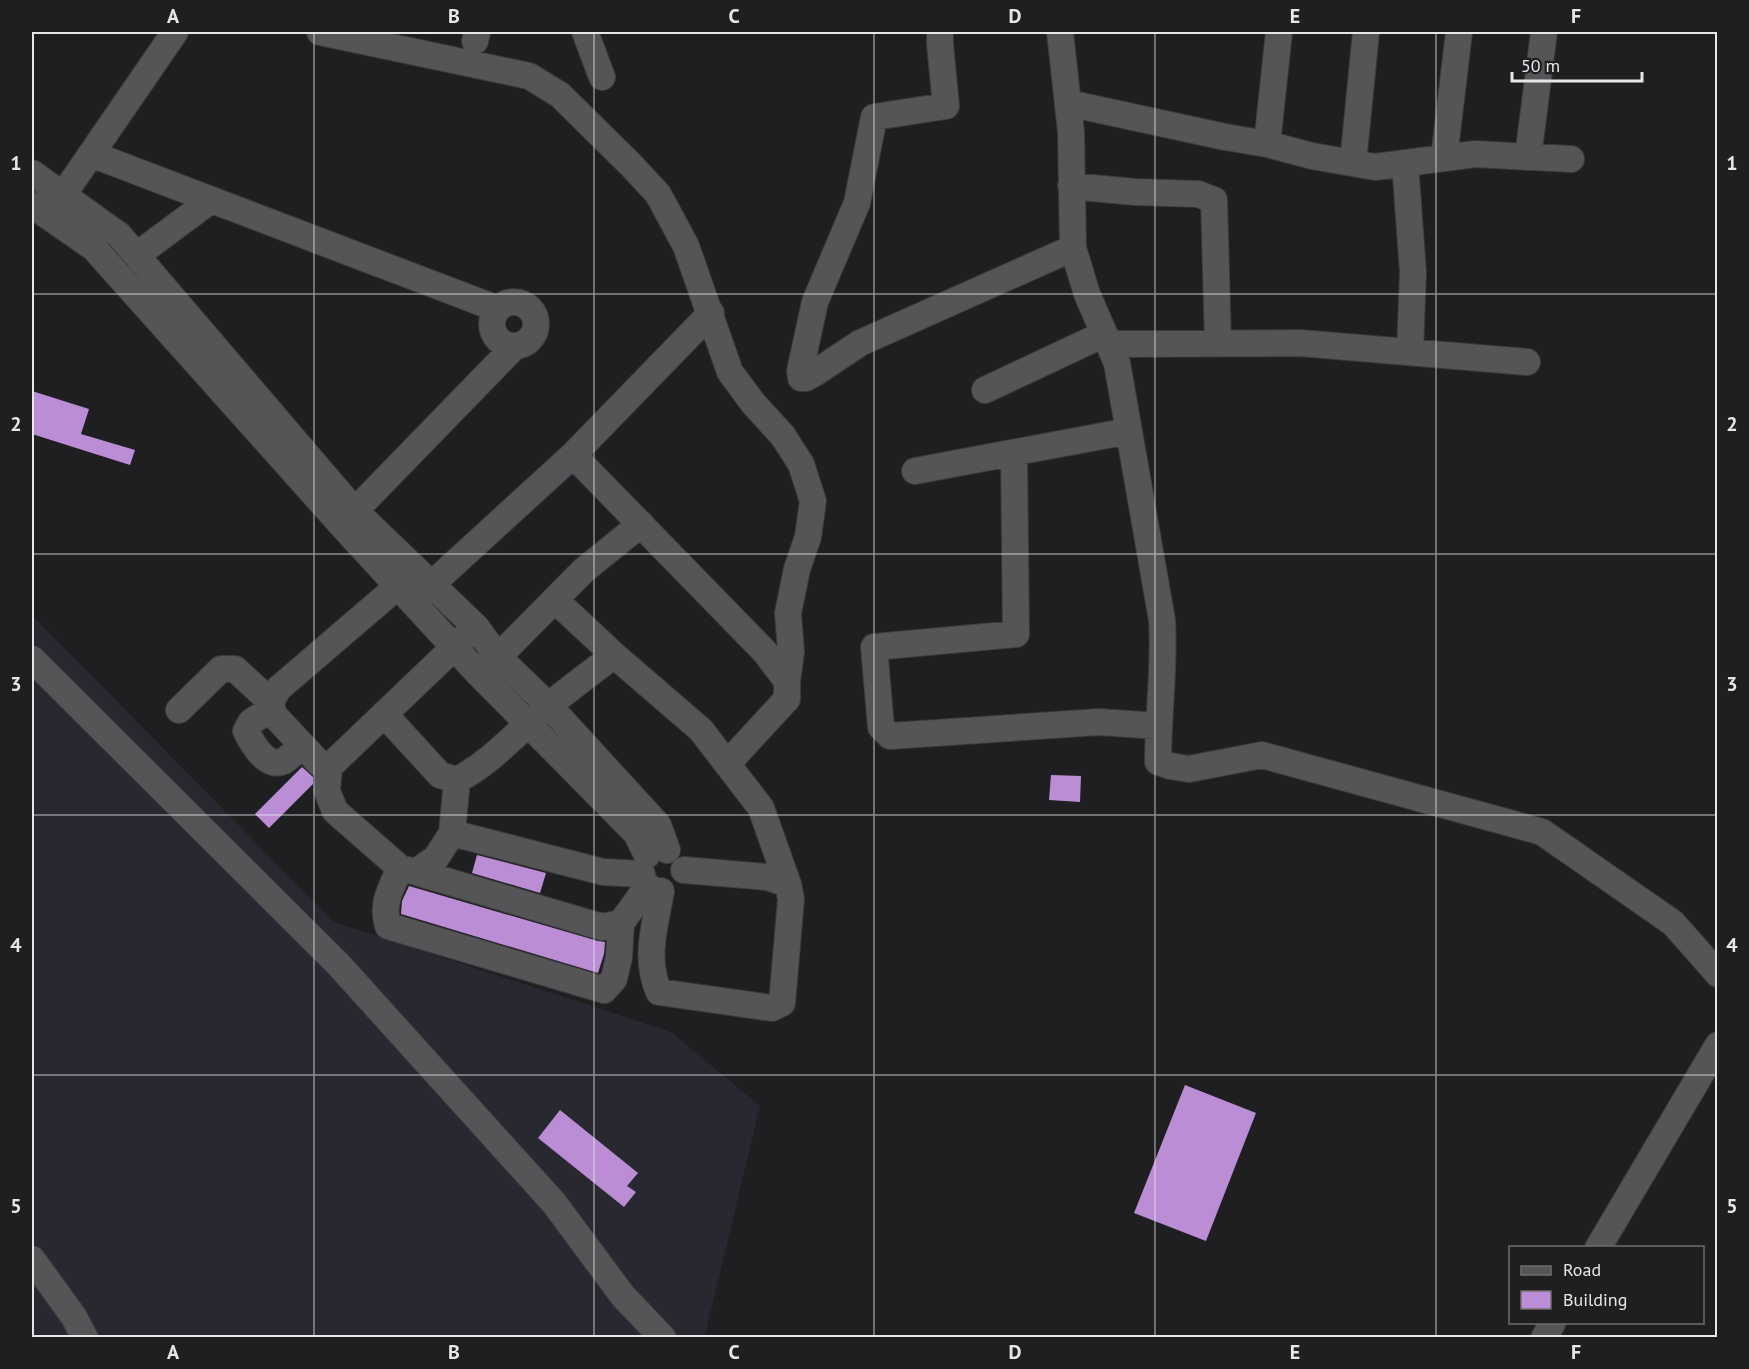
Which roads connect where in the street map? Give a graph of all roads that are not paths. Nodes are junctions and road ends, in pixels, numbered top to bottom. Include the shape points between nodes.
1 (175, 32) edge
2 (320, 32) edge
3 (585, 32) edge
4 (940, 32) edge
5 (1060, 32) edge
6 (1279, 32) edge
7 (1366, 32) edge
8 (1460, 32) edge
9 (1544, 32) edge
10 (602, 77) dead end
11 (1068, 103) junction
12 (1267, 144) junction
13 (91, 154) junction
14 (1528, 157) junction
15 (1444, 158) junction
16 (1571, 159) dead end
17 (1353, 163) junction
18 (1405, 163) junction
19 (32, 173) edge
20 (1071, 186) junction
21 (63, 195) junction
22 (211, 200) junction
23 (32, 205) edge
24 (78, 221) junction
25 (1073, 248) junction
26 (137, 255) junction
27 (498, 309) junction
28 (711, 314) junction
29 (1106, 339) junction
30 (1218, 344) junction
31 (514, 347) junction
32 (1410, 352) junction
33 (1527, 362) dead end
34 (985, 390) dead end
35 (1128, 431) junction
36 (1014, 453) junction
37 (573, 455) junction
38 (295, 457) junction
39 (915, 471) dead end
40 (348, 517) junction
41 (641, 524) junction
42 (415, 591) junction
43 (555, 600) junction
44 (476, 627) junction
45 (455, 645) junction
46 (614, 655) junction
47 (498, 657) junction
48 (32, 659) edge
49 (476, 671) junction
50 (787, 681) junction
51 (271, 705) junction
52 (549, 706) junction
53 (179, 710) dead end
54 (384, 714) junction
55 (528, 724) junction
56 (1158, 726) junction
57 (302, 745) junction
58 (727, 764) junction
59 (329, 767) junction
60 (457, 780) junction
61 (452, 832) junction
62 (408, 870) junction
63 (653, 871) junction
64 (788, 884) junction
65 (621, 923) junction
66 (1718, 974) edge
67 (1718, 1045) edge
68 (1599, 1246) edge
69 (32, 1258) edge
70 (1552, 1324) edge
71 (85, 1338) edge
72 (663, 1338) edge
73 (1544, 1338) edge

1 - 13 street
2 - 28 street via 529,76 560,95 658,194 686,246
3 - 10 street
4 - 25 street via 946,106 874,117 857,203 814,302 801,378 815,374 860,343
5 - 11 street
6 - 12 street
7 - 17 street
8 - 15 street
9 - 14 street
11 - 12 street
11 - 20 street
12 - 17 street
13 - 21 street
13 - 22 street
14 - 15 street via 1475,154
14 - 16 street
15 - 18 street
17 - 18 street via 1375,167
18 - 32 street via 1413,272
19 - 21 street
20 - 25 street
20 - 30 street via 1198,194 1214,200
21 - 24 street
22 - 26 street
22 - 27 street
23 - 24 street
24 - 26 street via 119,235
24 - 38 street via 94,248
25 - 29 street
26 - 38 street
27 - 31 street via 492,329 500,342
27 - 31 street via 518,302 535,315 534,336
28 - 37 street
28 - 50 street via 730,372 783,436 801,464 813,501 788,613 791,652
29 - 30 street
29 - 34 street
29 - 35 street via 1117,363
30 - 32 street via 1300,343
31 - 40 street
32 - 33 street
35 - 36 street
35 - 56 street via 1162,620 1164,657
36 - 39 street
36 - 56 street via 1016,634 874,647 881,727 890,736 1099,722
37 - 41 street
37 - 42 street
38 - 40 street
40 - 42 street
41 - 43 street via 584,570
41 - 50 street via 765,652
42 - 44 street
42 - 45 street
42 - 51 street via 278,690
43 - 46 street
43 - 47 street
44 - 45 street
44 - 47 street
45 - 49 street
45 - 54 street
46 - 52 street
46 - 58 street via 701,730
47 - 49 street
47 - 52 street
48 - 72 street via 338,964 554,1203 623,1296
49 - 55 street
50 - 58 street via 787,699
51 - 53 street via 236,669 221,669
51 - 57 street via 273,714
51 - 57 street via 246,731 254,748 272,761 283,761
52 - 55 street
52 - 63 street via 657,825
54 - 59 street
54 - 60 street via 440,775
55 - 60 street via 483,764
55 - 63 street via 636,833
56 - 66 street via 1158,762 1170,766 1189,769 1262,755 1542,832 1673,923
57 - 59 street via 319,763
58 - 64 street via 761,808
59 - 62 street via 327,791 335,811
60 - 61 street
61 - 62 street via 436,858
61 - 63 street via 603,872
62 - 65 street via 602,927
62 - 65 street via 387,899 384,912 388,926 604,990 614,979
63 - 64 street via 679,857 684,870 767,877
63 - 64 street via 650,956 659,992 772,1008 782,1002 791,899
63 - 65 street
67 - 68 street
69 - 71 street
70 - 73 street

